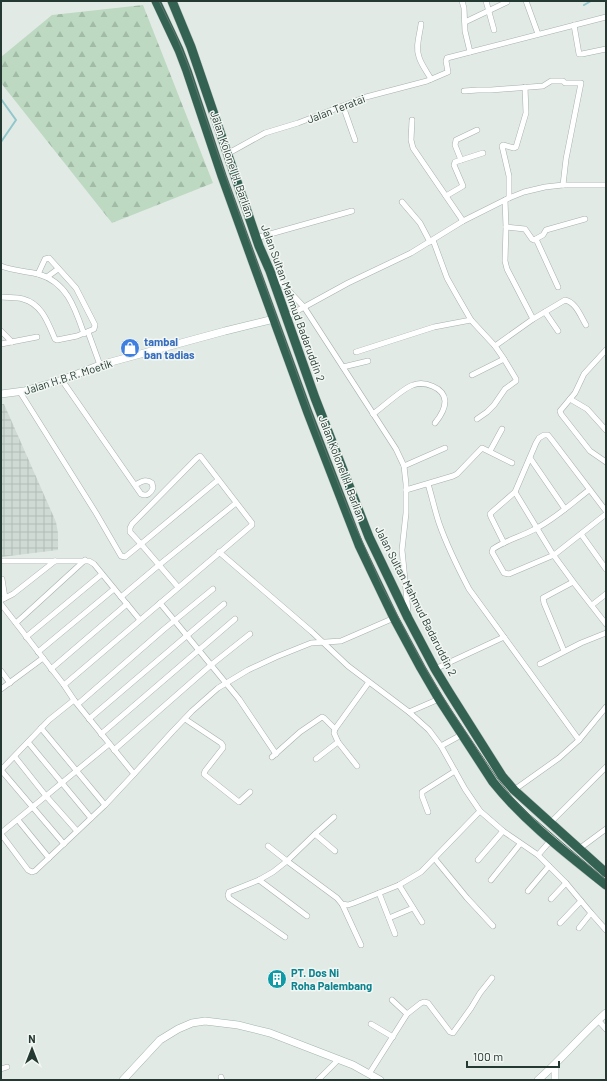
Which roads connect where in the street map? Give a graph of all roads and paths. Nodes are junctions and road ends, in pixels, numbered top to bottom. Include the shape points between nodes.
1 (156, 1) edge
2 (172, 1) edge
3 (462, 1) edge
4 (486, 1) edge
5 (526, 1) edge
6 (507, 2) edge
7 (489, 10) junction
8 (606, 16) edge
9 (465, 22) junction
10 (421, 24) dead end
11 (574, 25) junction
12 (494, 30) dead end
13 (538, 34) junction
14 (606, 49) edge
15 (470, 52) junction
16 (431, 79) junction
17 (526, 87) junction
18 (464, 91) dead end
19 (343, 106) junction
20 (412, 120) dead end
21 (477, 130) dead end
22 (355, 140) dead end
23 (483, 152) dead end
24 (227, 154) junction
25 (461, 160) junction
26 (563, 185) junction
27 (606, 185) edge
28 (446, 196) junction
29 (507, 199) junction
30 (402, 202) dead end
31 (352, 211) dead end
32 (585, 218) dead end
33 (463, 221) junction
34 (506, 226) junction
35 (256, 238) junction
36 (536, 239) junction
37 (431, 241) junction
38 (1, 266) edge
39 (58, 269) junction
40 (270, 271) junction
41 (38, 274) junction
42 (47, 277) junction
43 (558, 287) dead end
44 (1, 297) edge
45 (304, 307) junction
46 (545, 312) junction
47 (286, 317) junction
48 (274, 319) junction
49 (533, 319) junction
50 (471, 320) junction
51 (586, 325) dead end
52 (1, 330) edge
53 (558, 331) dead end
54 (86, 333) junction
55 (37, 337) dead end
56 (12, 342) junction
57 (1, 344) edge
58 (495, 346) junction
59 (606, 350) edge
60 (356, 352) dead end
61 (504, 359) junction
62 (368, 361) dead end
63 (100, 365) junction
64 (343, 366) junction
65 (472, 375) dead end
66 (62, 380) junction
67 (20, 392) junction
68 (1, 394) edge
69 (570, 399) junction
70 (373, 414) junction
71 (477, 419) dead end
72 (435, 423) dead end
73 (502, 430) dead end
74 (606, 430) edge
75 (445, 448) dead end
76 (490, 451) junction
77 (530, 458) junction
78 (512, 462) dead end
79 (606, 462) edge
80 (404, 466) junction
81 (218, 480) junction
82 (428, 484) junction
83 (135, 485) dead end
84 (406, 490) junction
85 (589, 490) junction
86 (516, 492) junction
87 (236, 503) junction
88 (565, 508) junction
89 (358, 510) junction
90 (606, 511) edge
91 (347, 514) junction
92 (606, 514) edge
93 (537, 528) junction
94 (581, 534) junction
95 (504, 543) junction
96 (142, 544) junction
97 (219, 552) junction
98 (554, 555) junction
99 (56, 560) junction
100 (86, 560) junction
101 (1, 561) edge
102 (159, 565) junction
103 (606, 569) edge
104 (102, 574) junction
105 (1, 579) edge
106 (572, 582) junction
107 (178, 587) junction
108 (114, 589) junction
109 (213, 589) dead end
110 (606, 594) edge
111 (121, 598) junction
112 (3, 599) edge
113 (160, 603) junction
114 (1, 604) edge
115 (127, 604) junction
116 (224, 604) dead end
117 (592, 605) junction
118 (394, 618) junction
119 (408, 618) junction
120 (234, 619) dead end
121 (140, 620) junction
122 (174, 621) junction
123 (16, 623) junction
124 (606, 624) edge
125 (606, 633) edge
126 (250, 634) dead end
127 (187, 636) junction
128 (26, 637) junction
129 (504, 637) junction
130 (322, 642) junction
131 (199, 650) junction
132 (564, 651) junction
133 (38, 652) junction
134 (43, 658) junction
135 (540, 664) dead end
136 (211, 665) junction
137 (435, 668) junction
138 (51, 669) junction
139 (1, 670) edge
140 (369, 682) junction
141 (10, 683) junction
142 (226, 683) junction
143 (64, 685) junction
144 (1, 689) edge
145 (439, 699) junction
146 (76, 702) junction
147 (606, 707) edge
148 (409, 712) junction
149 (185, 719) junction
150 (89, 720) junction
151 (41, 728) junction
152 (335, 729) junction
153 (101, 734) junction
154 (463, 734) junction
155 (579, 740) junction
156 (28, 742) junction
157 (338, 742) junction
158 (109, 744) junction
159 (441, 746) junction
160 (114, 750) junction
161 (15, 757) junction
162 (316, 759) dead end
163 (358, 766) dead end
164 (606, 766) edge
165 (1, 770) edge
166 (456, 770) junction
167 (77, 771) junction
168 (134, 774) junction
169 (62, 783) junction
170 (514, 790) junction
171 (250, 792) dead end
172 (46, 796) junction
173 (105, 805) junction
174 (33, 807) junction
175 (480, 811) junction
176 (428, 812) dead end
177 (334, 817) dead end
178 (91, 818) junction
179 (18, 820) junction
180 (550, 823) junction
181 (606, 829) edge
182 (77, 831) junction
183 (503, 831) junction
184 (1, 834) edge
185 (315, 834) junction
186 (551, 840) junction
187 (64, 844) junction
188 (520, 844) junction
189 (268, 846) dead end
190 (579, 849) junction
191 (335, 851) dead end
192 (538, 855) junction
193 (49, 858) junction
194 (435, 859) junction
195 (478, 860) dead end
196 (287, 861) junction
197 (549, 866) junction
198 (606, 872) edge
199 (259, 880) junction
200 (491, 880) dead end
201 (566, 882) junction
202 (399, 885) junction
203 (606, 885) edge
204 (528, 891) dead end
205 (380, 893) junction
206 (550, 899) dead end
207 (581, 901) junction
208 (342, 904) junction
209 (413, 908) junction
210 (591, 913) junction
211 (307, 916) dead end
212 (389, 918) junction
213 (422, 922) dead end
214 (560, 922) dead end
215 (493, 926) dead end
216 (579, 928) dead end
217 (606, 930) edge
218 (395, 934) dead end
219 (284, 937) dead end
220 (361, 945) dead end
221 (492, 978) dead end
222 (392, 1000) dead end
223 (606, 1013) edge
224 (407, 1014) junction
225 (598, 1020) junction
226 (371, 1024) dead end
227 (606, 1029) edge
228 (393, 1037) junction
229 (339, 1059) junction
230 (555, 1065) junction
231 (369, 1074) junction
232 (123, 1080) edge
233 (318, 1080) edge
234 (380, 1080) edge
235 (538, 1080) edge
236 (555, 1080) edge

1 - 48 highway, Jalan Kolonel H. Barlian via 183,58 222,176
2 - 24 highway, Jalan Sultan Mahmud Badaruddin 2 via 191,47
3 - 9 street
4 - 7 street
5 - 13 street
6 - 7 street
7 - 9 street
7 - 12 street
8 - 11 street
9 - 15 street
10 - 16 street via 418,53
11 - 13 street
11 - 14 street via 579,54
13 - 15 street
15 - 16 street, Jalan Teratai via 447,59 448,72
16 - 19 street, Jalan Teratai
17 - 18 street
17 - 26 street via 544,86 550,81 581,83
17 - 29 street via 526,113 516,147 502,146 509,176
19 - 22 street
19 - 24 street, Jalan Teratai via 265,133
20 - 28 street via 413,148
21 - 25 street via 456,140 455,145
23 - 25 street
24 - 35 highway, Jalan Sultan Mahmud Badaruddin 2
25 - 28 street via 454,164 463,186
26 - 27 street
26 - 29 street via 524,192
28 - 33 street
29 - 33 street
29 - 34 street
30 - 37 street
31 - 35 street
32 - 36 street via 546,230
33 - 37 street
34 - 36 street via 525,229 532,239
34 - 49 street via 506,266
35 - 40 highway, Jalan Sultan Mahmud Badaruddin 2
36 - 43 street
37 - 45 street
37 - 50 street via 447,278
38 - 41 street
39 - 41 street via 46,258
39 - 42 street
39 - 54 street via 80,294 95,325 94,329
40 - 45 street
40 - 47 highway, Jalan Sultan Mahmud Badaruddin 2
41 - 42 street
42 - 54 street via 64,290
44 - 54 street via 22,298 32,303 43,313 57,340
45 - 47 street
45 - 64 street
46 - 49 street
46 - 51 street via 568,300 578,309
46 - 53 street
47 - 89 highway, Jalan Sultan Mahmud Badaruddin 2
48 - 63 street, Jalan H.B.R. Moetik
48 - 91 highway, Jalan Kolonel H. Barlian
49 - 58 street
50 - 58 street
50 - 60 street via 434,327
52 - 56 street
54 - 63 street
55 - 56 street
56 - 57 street
58 - 61 street
59 - 69 street via 584,374
61 - 65 street
61 - 71 street via 516,380 505,389 487,412
62 - 64 street
63 - 66 street, Jalan H.B.R. Moetik
64 - 70 street
66 - 67 street, Jalan H.B.R. Moetik
66 - 83 street
67 - 68 street, Jalan H.B.R. Moetik
67 - 96 street via 121,556 125,557
69 - 74 street via 587,409
69 - 79 street via 561,410 561,414 590,451
70 - 72 street via 410,386 425,384 436,388 445,398 442,413
70 - 80 street
73 - 76 street
75 - 80 street
76 - 78 street
76 - 82 street via 482,448 457,474
77 - 85 street via 539,438 547,435
77 - 86 street
77 - 88 street
80 - 84 street
81 - 87 street
81 - 96 street
81 - 96 street via 201,457 198,457 130,526 130,532
82 - 84 street
82 - 129 street via 439,523 462,576
84 - 119 street via 402,550
85 - 88 street
85 - 90 street
86 - 93 street
86 - 95 street via 490,514
87 - 97 street via 252,524
87 - 102 street
88 - 93 street
89 - 91 highway
89 - 119 highway, Jalan Sultan Mahmud Badaruddin 2
91 - 118 highway, Jalan Kolonel H. Barlian
92 - 94 street
93 - 95 street
93 - 98 street
94 - 98 street
94 - 103 street
95 - 98 street via 492,551 506,574
96 - 102 street
97 - 107 street
97 - 130 street
98 - 106 street
99 - 100 street
99 - 101 street
99 - 112 street
100 - 104 street via 93,563
100 - 123 street
102 - 107 street
102 - 111 street
104 - 108 street
104 - 128 street
105 - 112 street
106 - 117 street
106 - 132 street via 543,598
107 - 113 street
108 - 111 street
108 - 133 street
109 - 122 street
110 - 117 street
111 - 115 street
113 - 121 street
113 - 122 street
114 - 123 street
115 - 121 street
115 - 138 street
116 - 127 street
117 - 124 street
118 - 130 street via 341,641
118 - 145 highway, Jalan Kolonel H. Barlian
119 - 137 highway, Jalan Sultan Mahmud Badaruddin 2
120 - 131 street
121 - 143 street
122 - 127 street
122 - 146 street
123 - 128 street
125 - 132 street
126 - 136 street
127 - 131 street
127 - 150 street
128 - 133 street
129 - 137 street
129 - 155 street
130 - 140 street
130 - 142 street via 311,643 263,662
131 - 136 street
131 - 153 street
132 - 135 street
133 - 134 street
134 - 138 street
134 - 141 street
136 - 142 street
136 - 160 street
137 - 170 highway, Jalan Sultan Mahmud Badaruddin 2 via 502,776
138 - 143 street
139 - 141 street
140 - 148 street
140 - 152 street
141 - 144 street
142 - 149 street
142 - 152 street via 239,699 274,756 300,732 322,717
143 - 146 street
145 - 148 street
145 - 154 highway, Jalan Kolonel H. Barlian
146 - 150 street
146 - 151 street
147 - 155 street
148 - 159 street via 429,730
149 - 168 street
149 - 171 street via 223,746 204,774 239,802
150 - 153 street
151 - 156 street
151 - 167 street
152 - 157 street
153 - 158 street
154 - 159 street
154 - 186 highway, Jalan Kolonel H. Barlian via 501,792 522,815
155 - 170 street via 559,758
156 - 161 street
156 - 169 street
157 - 162 street
157 - 163 street
158 - 160 street
158 - 167 street
159 - 166 street
160 - 168 street
161 - 165 street
161 - 172 street
164 - 180 street
165 - 174 street
166 - 175 street
166 - 176 street via 422,792
167 - 169 street
167 - 173 street
168 - 173 street
169 - 172 street
169 - 178 street
170 - 180 highway, Jalan Sultan Mahmud Badaruddin 2
172 - 174 street
172 - 182 street
173 - 178 street
174 - 179 street
174 - 187 street
175 - 183 street
175 - 194 street
177 - 185 street
178 - 182 street
179 - 184 street
179 - 193 street
180 - 190 highway, Jalan Sultan Mahmud Badaruddin 2
181 - 190 street
182 - 187 street
183 - 188 street
183 - 195 street
184 - 193 street via 30,871 35,871
185 - 191 street
185 - 196 street
186 - 192 street
186 - 203 highway, Jalan Kolonel H. Barlian
187 - 193 street
188 - 192 street
188 - 200 street
189 - 196 street
190 - 198 highway, Jalan Sultan Mahmud Badaruddin 2
192 - 197 street
194 - 202 street via 421,872
194 - 215 street
196 - 199 street
196 - 208 street
197 - 201 street
197 - 204 street
199 - 211 street
199 - 219 street via 229,892 229,898
201 - 206 street
201 - 207 street
202 - 205 street
202 - 209 street
205 - 208 street via 348,905
205 - 212 street
207 - 210 street
207 - 214 street
208 - 220 street
209 - 212 street
209 - 213 street
210 - 216 street
210 - 217 street
212 - 218 street
221 - 224 street via 453,1033 428,1003 421,1003
222 - 224 street
223 - 225 street
224 - 228 street
225 - 227 street
225 - 230 street
226 - 228 street
228 - 231 street
229 - 231 street
229 - 232 street via 270,1033 205,1020 178,1029 160,1040
229 - 233 street
230 - 235 street
230 - 236 street
231 - 234 street

